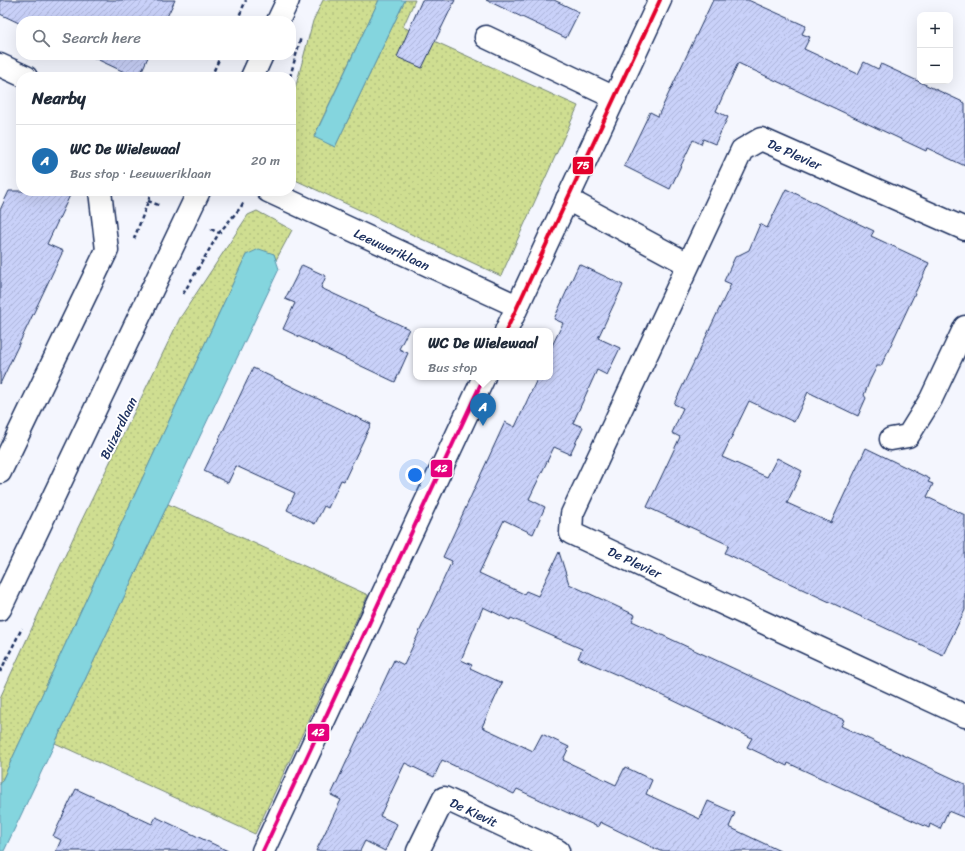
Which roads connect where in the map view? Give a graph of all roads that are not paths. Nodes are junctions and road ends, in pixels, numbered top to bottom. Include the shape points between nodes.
1 (288, 0) edge
2 (660, 0) edge
3 (280, 16) edge
4 (486, 37) dead end
5 (260, 60) edge
6 (0, 65) edge
7 (16, 72) edge
8 (254, 72) edge
9 (614, 98) junction
10 (101, 196) edge
11 (197, 196) edge
12 (279, 196) edge
13 (567, 199) junction
14 (965, 229) edge
15 (688, 264) junction
16 (517, 306) junction
17 (965, 327) edge
18 (507, 328) edge
19 (483, 380) edge
20 (891, 439) dead end
21 (0, 472) edge
22 (0, 608) edge
23 (965, 716) edge
24 (263, 851) edge
25 (418, 851) edge
26 (558, 851) edge

1 - 3 street
2 - 9 street
4 - 9 street
5 - 8 street
6 - 7 street
9 - 13 street
10 - 21 street via 107,250
11 - 22 street
12 - 16 street, Leeuweriklaan
13 - 15 street
13 - 16 street
14 - 15 street, De Plevier via 761,139 742,150
15 - 23 street, De Plevier via 572,514 571,532
16 - 18 street
17 - 20 street via 931,399 908,436
19 - 24 street
25 - 26 street, De Kievit via 444,798

